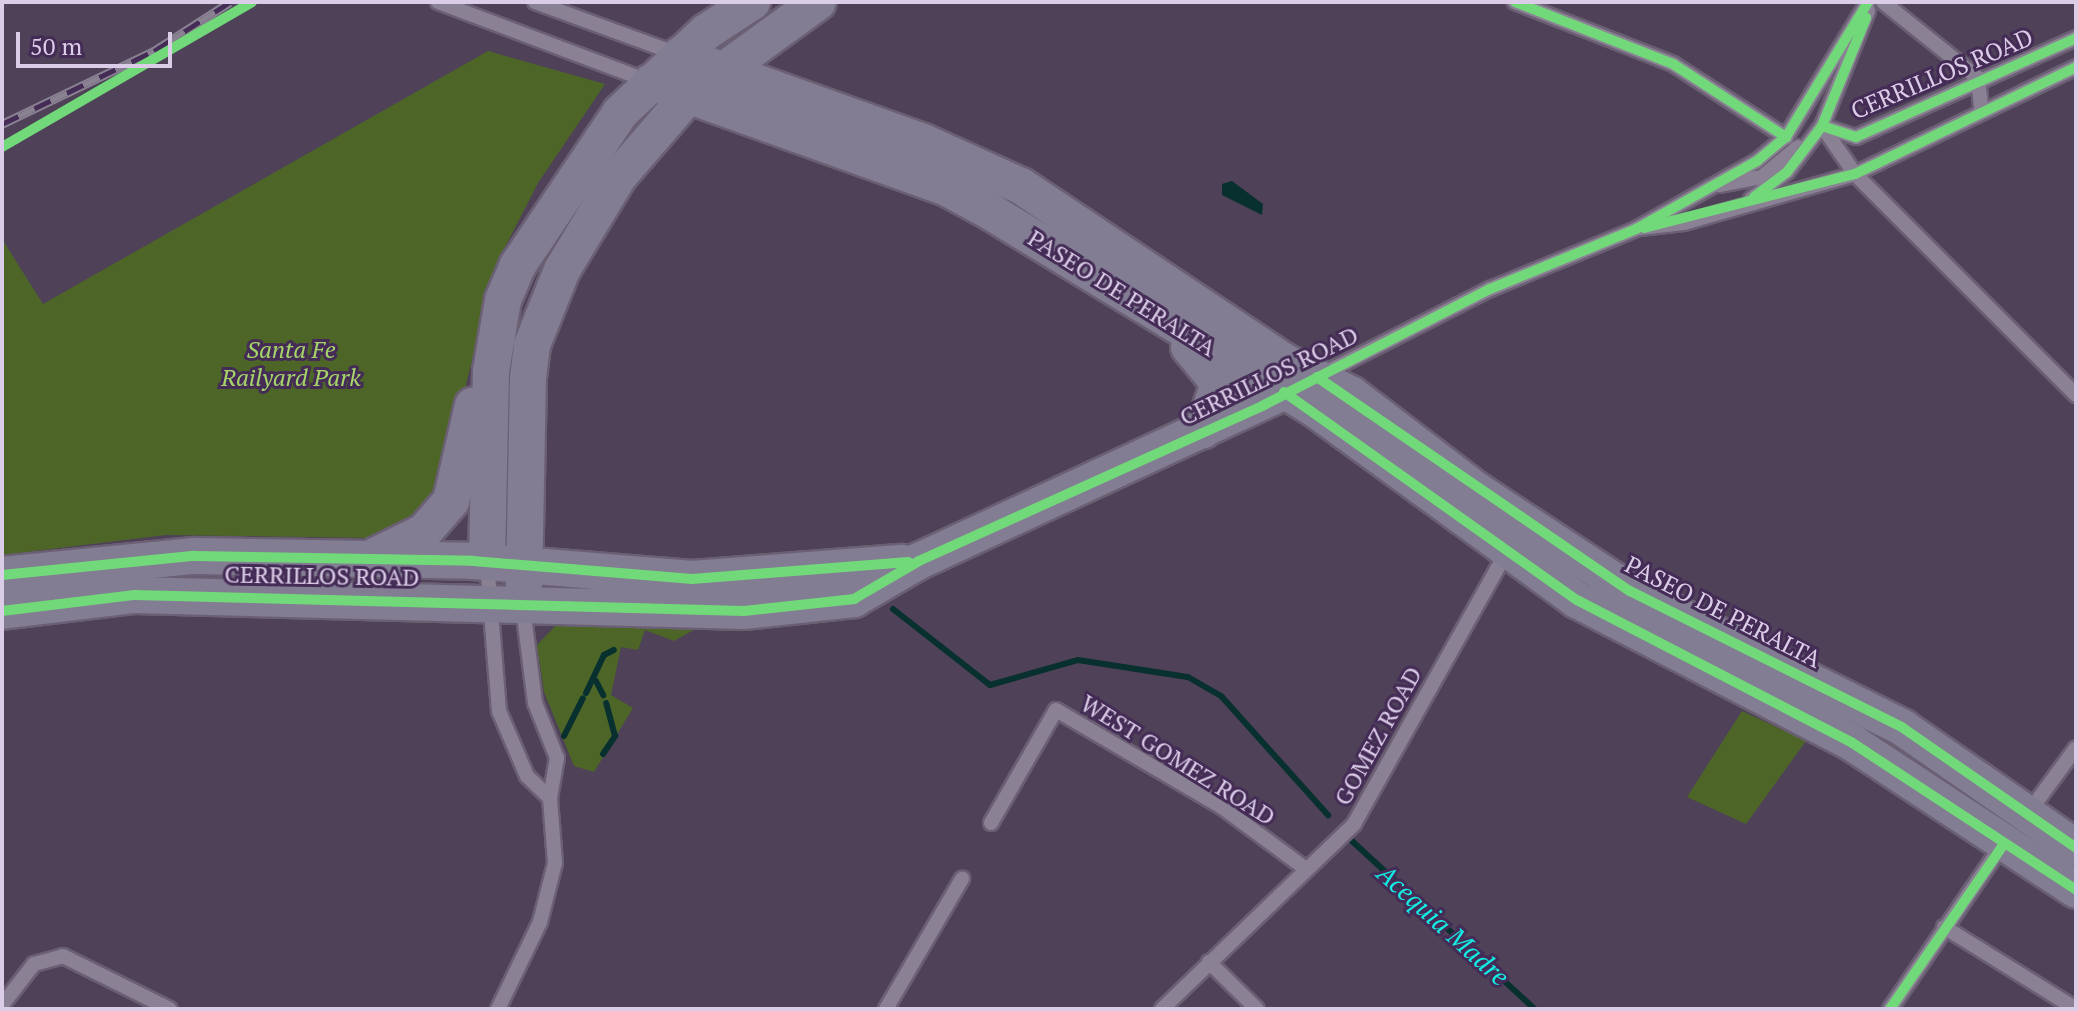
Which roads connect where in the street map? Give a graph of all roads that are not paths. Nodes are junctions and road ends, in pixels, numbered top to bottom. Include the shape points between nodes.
1 (438, 2) edge
2 (535, 2) edge
3 (752, 2) edge
4 (818, 2) edge
5 (1515, 2) edge
6 (1869, 2) edge
7 (1883, 2) edge
8 (2076, 38) edge
9 (680, 55) junction
10 (2076, 67) edge
11 (720, 70) junction
12 (1978, 78) junction
13 (651, 82) junction
14 (688, 96) junction
15 (1981, 107) junction
16 (1822, 126) junction
17 (1786, 137) junction
18 (1855, 174) junction
19 (1716, 185) junction
20 (1744, 204) junction
21 (1636, 229) junction
22 (1061, 254) junction
23 (503, 300) junction
24 (1317, 377) junction
25 (1284, 392) junction
26 (2076, 395) edge
27 (1203, 430) junction
28 (1515, 535) junction
29 (367, 559) junction
30 (919, 561) junction
31 (487, 562) junction
32 (525, 564) junction
33 (2, 575) edge
34 (1577, 600) junction
35 (487, 601) junction
36 (523, 602) junction
37 (2, 611) edge
38 (1716, 634) junction
39 (1692, 664) junction
40 (1841, 693) junction
41 (1851, 742) junction
42 (2076, 748) edge
43 (550, 798) junction
44 (2028, 814) junction
45 (991, 823) dead end
46 (2004, 844) junction
47 (2076, 848) edge
48 (1303, 867) junction
49 (962, 879) dead end
50 (2076, 890) edge
51 (1944, 927) junction
52 (1209, 962) junction
53 (2, 1005) edge
54 (170, 1009) edge
55 (498, 1009) edge
56 (886, 1009) edge
57 (1162, 1009) edge
58 (1257, 1009) edge
59 (1890, 1009) edge
60 (2076, 1009) edge

1 - 13 street, PASEO DE PERALTA
2 - 9 street, PASEO DE PERALTA
3 - 9 main road
4 - 11 main road
5 - 17 street via 1673,64
6 - 16 street
6 - 17 street
7 - 12 street
8 - 12 street, CERRILLOS ROAD
9 - 11 main road, PASEO DE PERALTA
9 - 13 main road
10 - 15 street, CERRILLOS ROAD
11 - 14 main road
11 - 24 main road, PASEO DE PERALTA via 923,142 1021,186
12 - 15 street
12 - 16 street, CERRILLOS ROAD via 1856,137
13 - 14 main road, PASEO DE PERALTA
13 - 23 main road via 577,168
14 - 22 main road, PASEO DE PERALTA via 947,188
14 - 32 main road via 619,176 548,299 527,384
15 - 18 street, CERRILLOS ROAD
16 - 18 street
16 - 19 street, CERRILLOS ROAD via 1762,177
16 - 20 street via 1787,172
17 - 19 street, CERRILLOS ROAD
18 - 20 street, CERRILLOS ROAD
18 - 26 street
19 - 21 street, CERRILLOS ROAD
20 - 21 street, CERRILLOS ROAD
21 - 24 street, CERRILLOS ROAD via 1490,289
22 - 25 main road, PASEO DE PERALTA
22 - 27 main road via 1216,373 1220,391
23 - 29 main road via 451,501 424,532
23 - 31 main road via 491,371
24 - 25 main road, CERRILLOS ROAD
24 - 28 main road, PASEO DE PERALTA
25 - 27 main road, CERRILLOS ROAD
25 - 28 main road, PASEO DE PERALTA
27 - 30 main road, CERRILLOS ROAD
28 - 34 main road, PASEO DE PERALTA
28 - 38 main road, PASEO DE PERALTA
28 - 48 street, GOMEZ ROAD via 1354,824
29 - 31 main road, CERRILLOS ROAD
29 - 33 main road, CERRILLOS ROAD via 148,557
30 - 32 main road, CERRILLOS ROAD via 778,578 692,579
30 - 36 main road, CERRILLOS ROAD via 854,599 804,607
31 - 32 main road, CERRILLOS ROAD
31 - 35 street
32 - 36 main road
34 - 38 main road via 1683,640
34 - 39 main road, PASEO DE PERALTA
35 - 36 main road, CERRILLOS ROAD
35 - 37 main road, CERRILLOS ROAD via 135,595
35 - 43 street via 499,711 527,776
36 - 43 street via 535,703 557,758
38 - 40 main road, PASEO DE PERALTA
39 - 40 main road via 1725,654 1778,681
39 - 41 main road, PASEO DE PERALTA
40 - 44 main road, PASEO DE PERALTA via 1941,750
41 - 44 main road via 1907,755 1993,815
41 - 46 main road, PASEO DE PERALTA
42 - 44 street
43 - 55 street via 557,833 548,901
44 - 46 street
44 - 47 main road, PASEO DE PERALTA
45 - 48 street, WEST GOMEZ ROAD via 1056,710 1222,807
46 - 50 main road, PASEO DE PERALTA
46 - 51 street
48 - 52 street, GOMEZ ROAD
49 - 56 street
51 - 59 street
51 - 60 street
52 - 57 street, GOMEZ ROAD
52 - 58 street
53 - 54 street via 34,964 63,956

